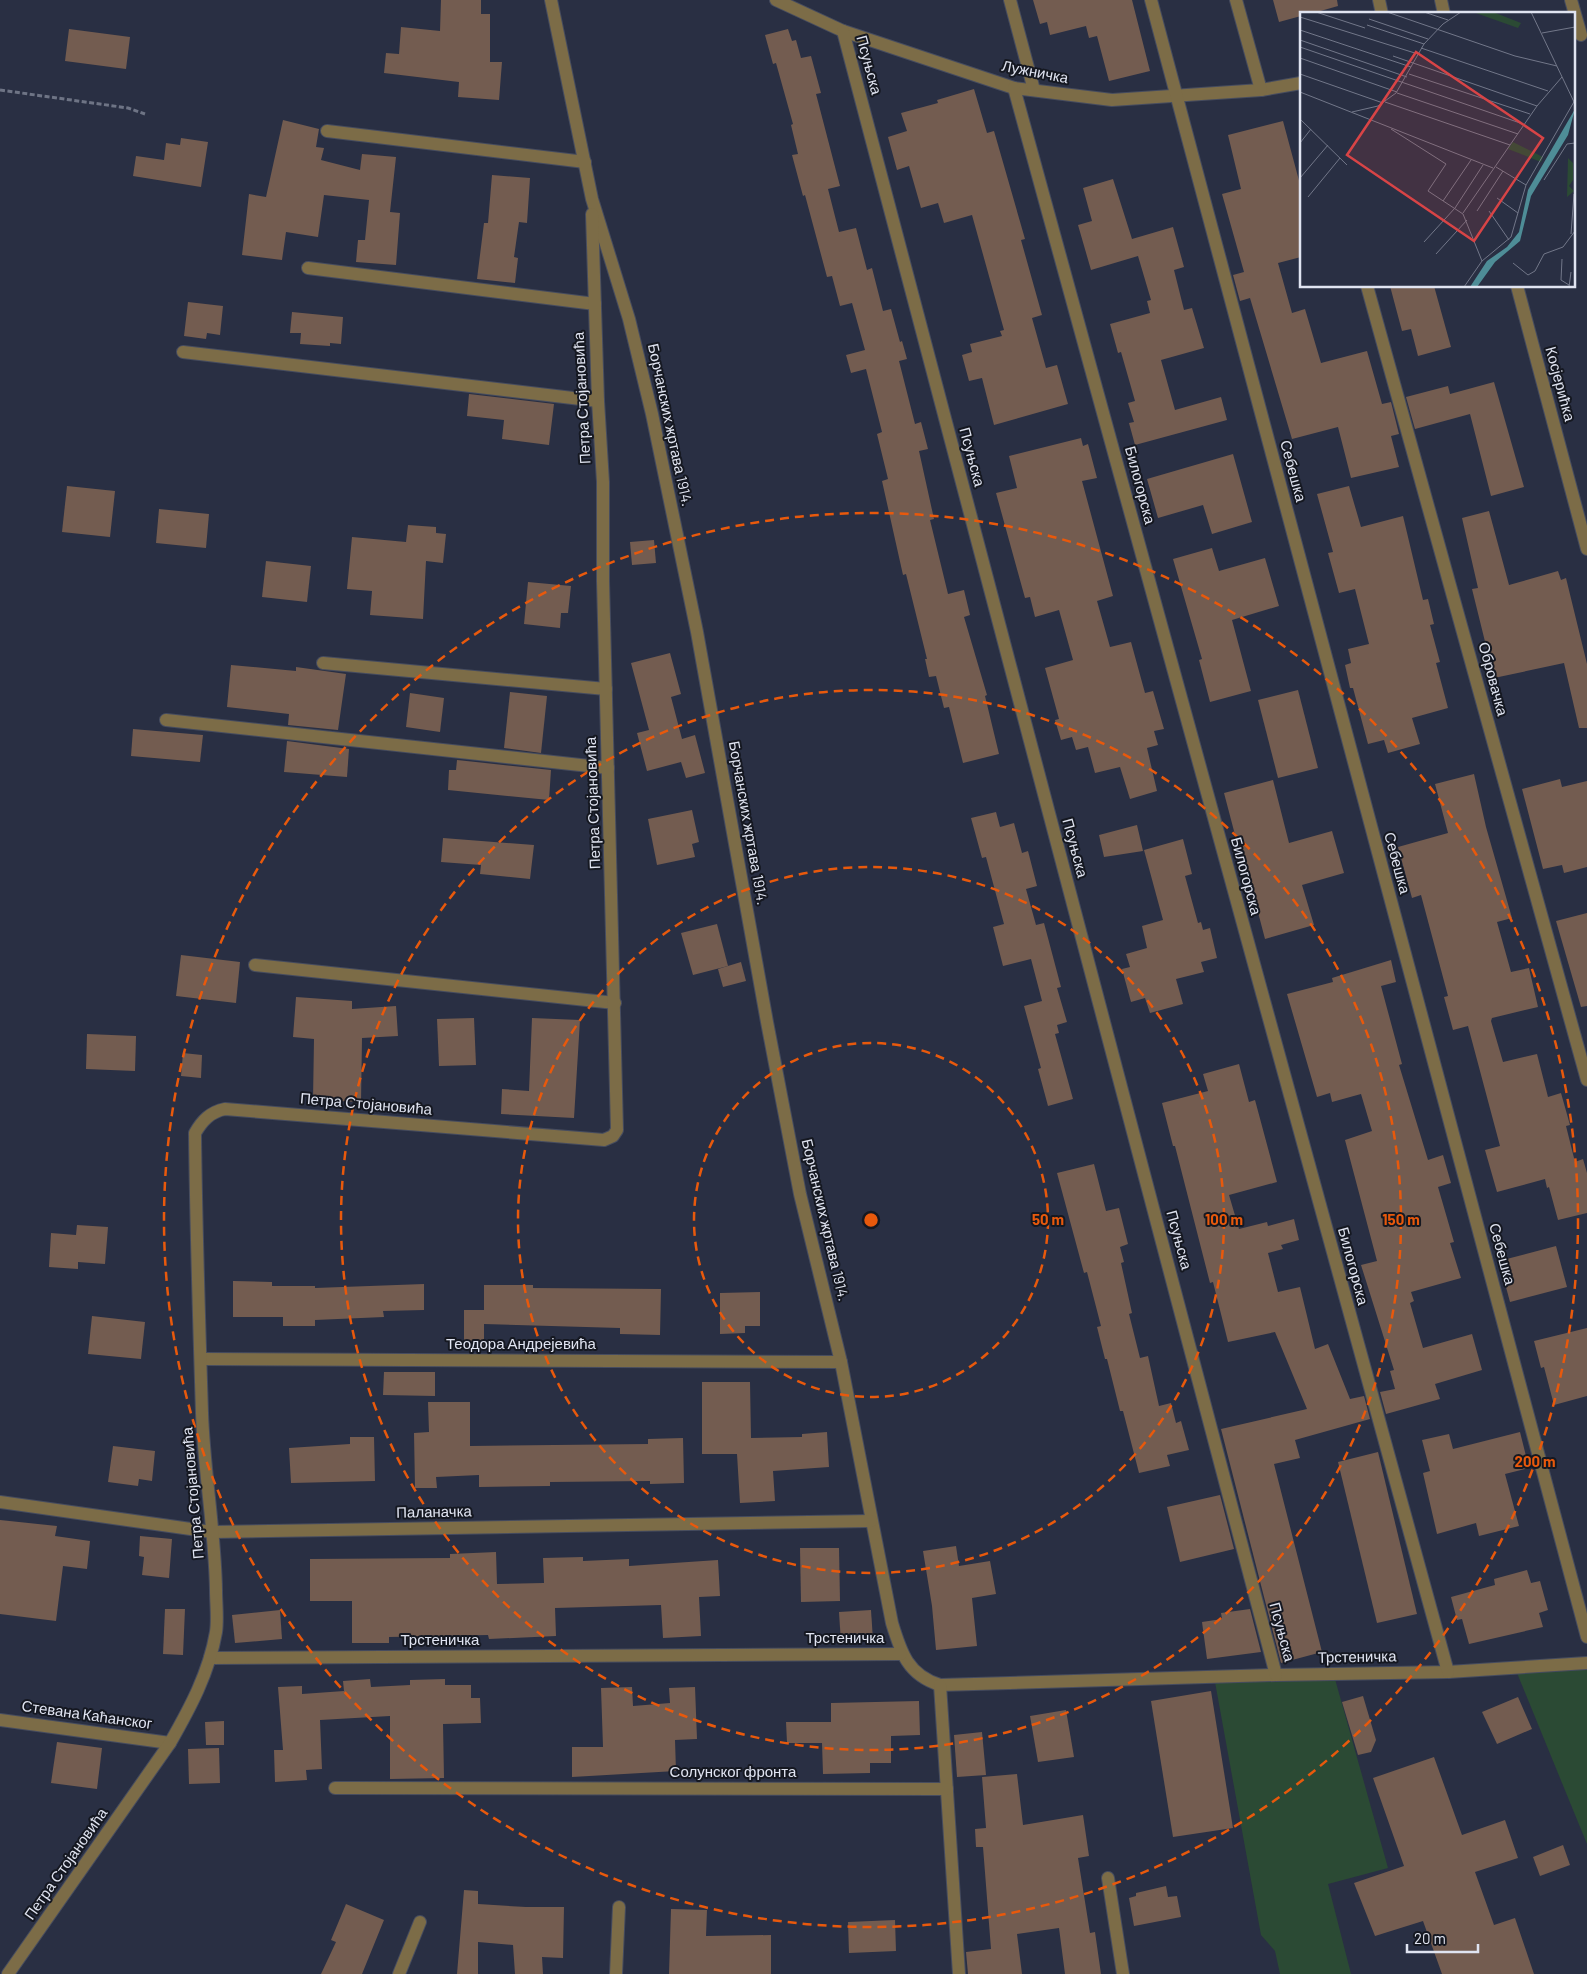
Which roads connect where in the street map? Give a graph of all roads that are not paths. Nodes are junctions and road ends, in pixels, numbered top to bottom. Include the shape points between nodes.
1 (551, 0) edge
2 (776, 0) edge
3 (804, 0) edge
4 (1010, 0) edge
5 (1151, 0) edge
6 (1236, 0) edge
7 (1571, 0) edge
8 (807, 14) junction
9 (843, 31) junction
10 (1580, 35) edge
11 (1300, 83) edge
12 (1014, 88) junction
13 (1034, 90) junction
14 (1261, 90) junction
15 (1176, 97) junction
16 (327, 131) dead end
17 (585, 162) junction
18 (592, 199) junction
19 (308, 268) dead end
20 (1368, 288) edge
21 (1518, 288) edge
22 (595, 304) junction
23 (183, 352) dead end
24 (598, 401) junction
25 (1587, 549) edge
26 (323, 663) dead end
27 (606, 689) junction
28 (166, 720) dead end
29 (608, 768) junction
30 (255, 965) dead end
31 (615, 1003) junction
32 (1587, 1080) edge
33 (202, 1359) junction
34 (841, 1362) junction
35 (0, 1502) edge
36 (871, 1521) junction
37 (212, 1532) junction
38 (1587, 1637) edge
39 (901, 1654) junction
40 (210, 1658) junction
41 (1587, 1663) edge
42 (1448, 1672) junction
43 (1276, 1674) junction
44 (940, 1685) junction
45 (0, 1720) edge
46 (170, 1743) junction
47 (335, 1788) dead end
48 (947, 1790) junction
49 (1108, 1878) dead end
50 (619, 1907) dead end
51 (420, 1922) dead end
52 (8, 1974) edge
53 (400, 1974) edge
54 (616, 1974) edge
55 (959, 1974) edge
56 (1123, 1974) edge

1 - 17 street, Борчанских жртава 1914.
2 - 8 street, Лужничка
3 - 8 street
4 - 13 street
5 - 15 street, Себешка
6 - 14 street
7 - 10 street
8 - 9 street, Лужничка
9 - 12 street, Лужничка
9 - 43 street, Псуњска
11 - 14 street, Лужничка
12 - 13 street, Лужничка
12 - 42 street, Билогорска
13 - 15 street, Лужничка via 1112,100
14 - 15 street, Лужничка
15 - 38 street, Себешка
16 - 17 street
17 - 18 street, Борчанских жртава 1914.
18 - 22 street, Петра Стојановића
18 - 34 street, Борчанских жртава 1914. via 629,319 652,414 697,632 800,1194
19 - 22 street
20 - 32 street, Обровачка
21 - 25 street, Косјерићка
22 - 24 street, Петра Стојановића
23 - 24 street
24 - 27 street, Петра Стојановића
26 - 27 street
27 - 29 street, Петра Стојановића
28 - 29 street
29 - 31 street, Петра Стојановића
30 - 31 street
31 - 33 street, Петра Стојановића via 618,1120 613,1136 604,1140 225,1109 208,1117 195,1133
33 - 34 street, Теодора Андрејевића
33 - 37 street, Петра Стојановића via 202,1414
34 - 36 street, Борчанских жртава 1914.
35 - 37 street, Паланачка
36 - 37 street, Паланачка
36 - 39 street, Борчанских жртава 1914.
37 - 40 street, Петра Стојановића via 216,1630
39 - 40 street, Трстеничка
39 - 44 street, Трстеничка via 918,1675
40 - 46 street, Петра Стојановића via 191,1706
41 - 42 street, Трстеничка
42 - 43 street, Трстеничка
43 - 44 street, Трстеничка
44 - 48 street
45 - 46 street, Стевана Каћанског
46 - 52 street, Петра Стојановића
47 - 48 street, Солунског фронта
48 - 55 street
49 - 56 street
50 - 54 street
51 - 53 street

